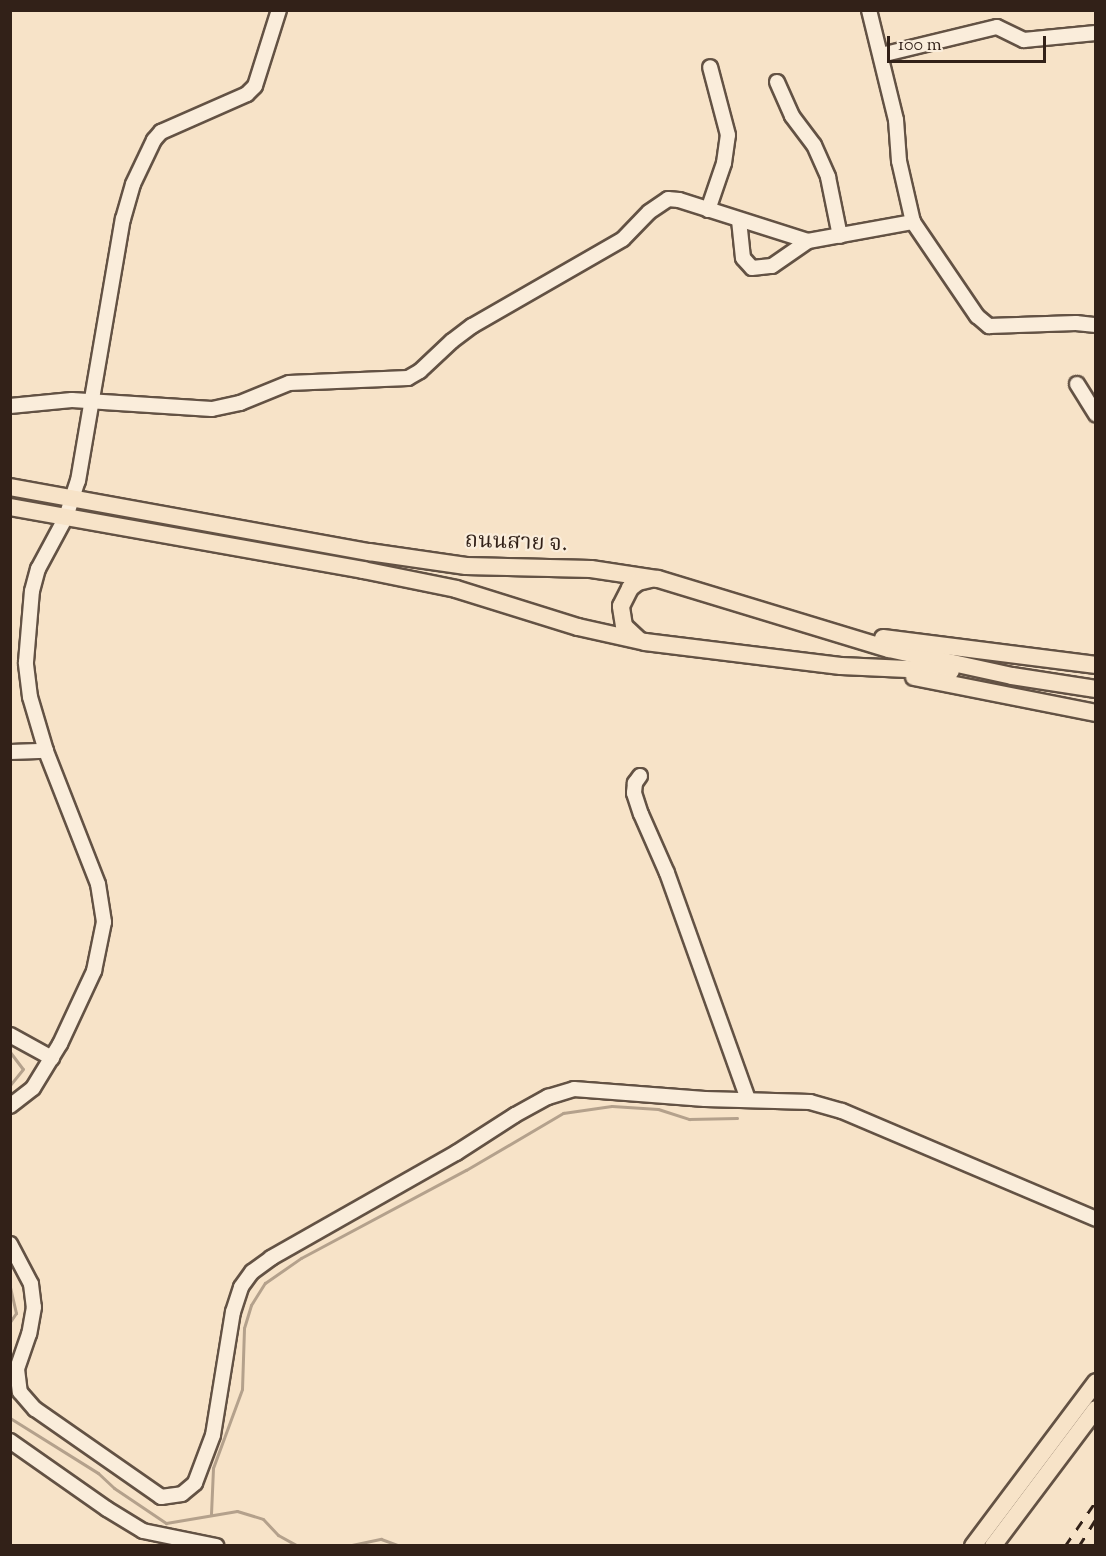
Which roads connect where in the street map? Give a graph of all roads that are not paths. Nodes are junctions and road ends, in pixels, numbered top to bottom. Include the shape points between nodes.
1 (279, 10) edge
2 (869, 10) edge
3 (1095, 33) edge
4 (881, 55) junction
5 (710, 67) dead end
6 (777, 82) dead end
7 (708, 210) junction
8 (739, 220) junction
9 (913, 222) junction
10 (840, 236) junction
11 (808, 241) junction
12 (1095, 325) edge
13 (1077, 384) dead end
14 (91, 401) junction
15 (10, 406) edge
16 (1095, 415) edge
17 (10, 487) edge
18 (72, 497) junction
19 (10, 507) edge
20 (66, 517) junction
21 (658, 579) junction
22 (843, 634) junction
23 (645, 642) junction
24 (1095, 665) edge
25 (841, 666) junction
26 (1012, 676) junction
27 (1095, 689) edge
28 (1095, 713) edge
29 (46, 751) junction
30 (10, 752) edge
31 (640, 776) dead end
32 (10, 1035) edge
33 (52, 1058) junction
34 (748, 1100) junction
35 (10, 1106) edge
36 (1095, 1219) edge
37 (10, 1244) edge
38 (1095, 1382) edge
39 (1095, 1409) edge
40 (10, 1441) edge
41 (216, 1545) edge
42 (973, 1545) edge
43 (993, 1545) edge

1 - 14 street via 255,86 247,94 161,132 145,158 123,219
2 - 4 street
3 - 4 street via 1024,40 997,27
4 - 9 street
5 - 7 street via 728,135 724,163
6 - 10 street via 828,177
7 - 8 street
7 - 14 street via 679,200 662,201 623,239 472,326 408,378 289,383 212,410
8 - 11 street
8 - 11 street via 743,258 752,268 772,266
9 - 10 street
9 - 12 street via 982,323
10 - 11 street
13 - 16 street
14 - 15 street
14 - 18 street via 82,466
17 - 18 main road, ถนนสาย จ.
18 - 20 street
18 - 21 main road, ถนนสาย จ. via 466,566 591,569
19 - 20 main road, ถนนสาย จ.
20 - 23 main road, ถนนสาย จ. via 456,590 578,627
20 - 29 street via 46,551 32,591 26,662 30,698
21 - 22 main road, ถนนสาย จ.
21 - 23 main road via 638,582 630,588 621,606 624,626
22 - 24 main road
22 - 26 main road, ถนนสาย จ. via 889,649
23 - 25 main road, ถนนสาย จ.
25 - 26 main road, ถนนสาย จ.
25 - 28 main road
26 - 27 main road, ถนนสาย จ.
29 - 30 street
29 - 33 street via 98,884 105,913 94,971
31 - 34 street via 634,793 641,814 667,873
32 - 33 street
33 - 35 street via 33,1088
34 - 36 street via 810,1102 842,1111
34 - 37 street via 582,1089 548,1096 271,1258 252,1272 241,1287 233,1312 213,1435 195,1484 182,1494 161,1497 35,1409 20,1392 17,1369 34,1307 31,1284
38 - 42 main road
39 - 43 main road
40 - 41 street via 143,1531

